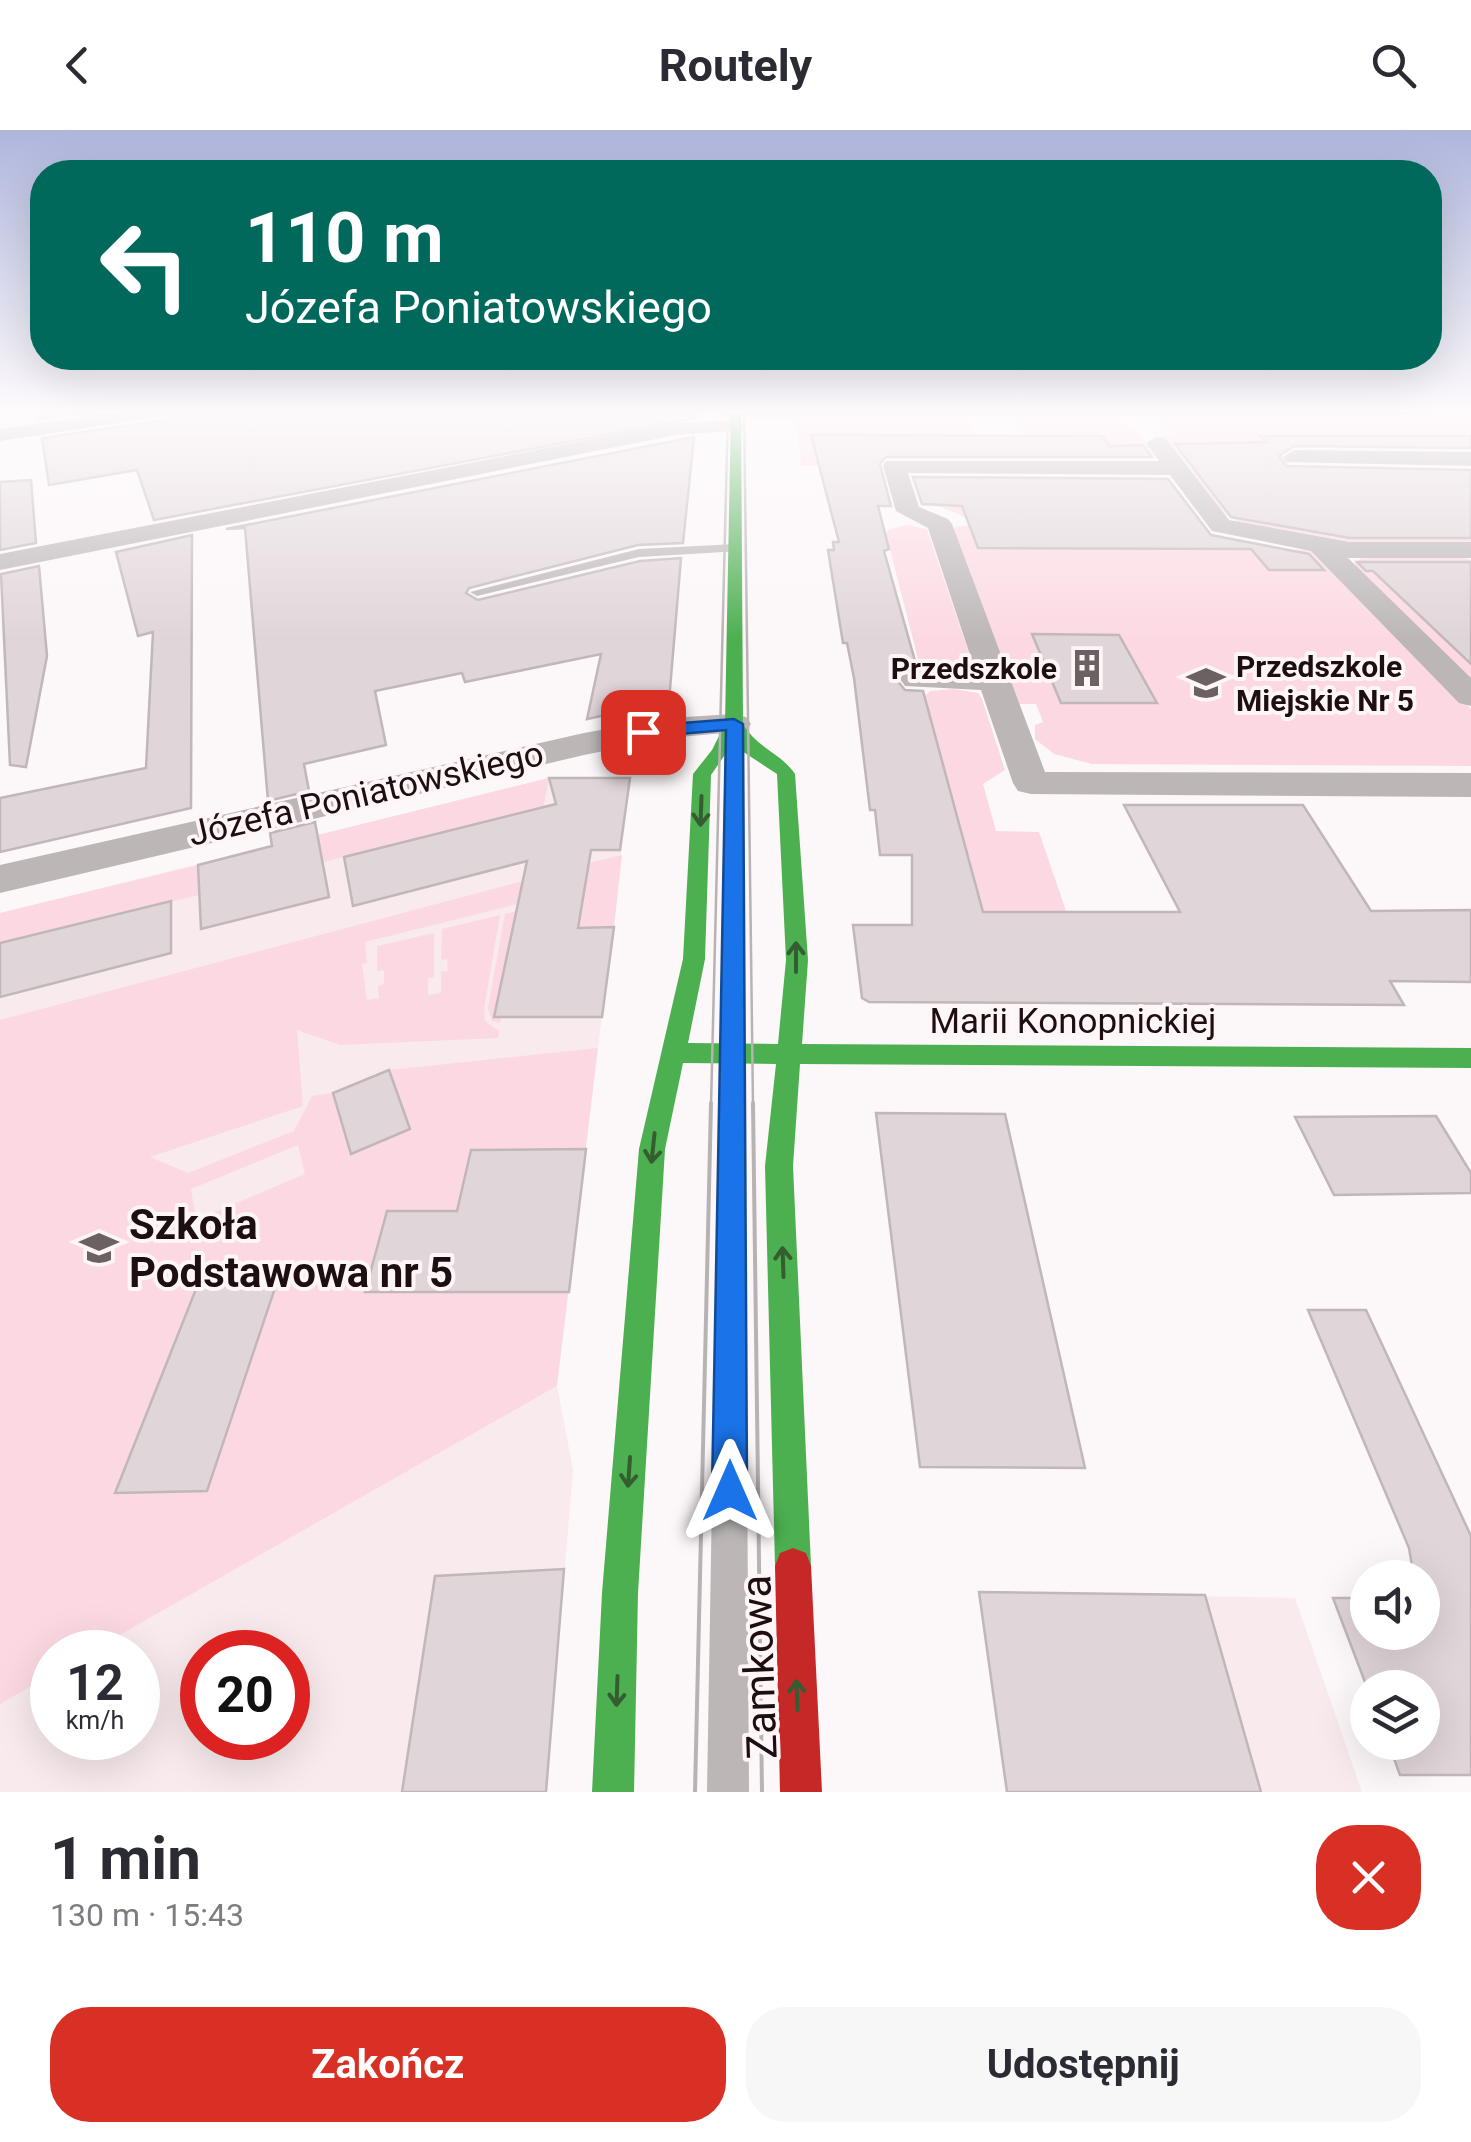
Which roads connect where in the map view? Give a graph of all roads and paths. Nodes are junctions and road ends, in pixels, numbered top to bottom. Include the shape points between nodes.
1 (389, 486) edge
2 (736, 486) edge
3 (900, 486) edge
4 (1190, 486) edge
5 (1322, 547) junction
6 (736, 548) junction
7 (1471, 550) edge
8 (0, 562) edge
9 (476, 592) dead end
10 (916, 679) dead end
11 (993, 680) junction
12 (1471, 696) edge
13 (734, 724) junction
14 (1471, 785) edge
15 (0, 879) edge
16 (674, 1053) junction
17 (733, 1054) junction
18 (788, 1054) junction
19 (1471, 1058) edge
20 (613, 1792) edge
21 (728, 1792) edge
22 (801, 1792) edge

1 - 8 street
2 - 6 street
3 - 11 street via 908,510 939,524
4 - 5 street via 1222,526
5 - 7 street
5 - 12 street
6 - 9 lane via 639,553
6 - 13 street
10 - 11 street
11 - 14 street via 1031,784
13 - 15 street, Józefa Poniatowskiego via 584,744
13 -> 16 street via 702,774 694,959
13 - 17 lane
18 -> 13 street, Zamkowa via 796,948 786,774 748,746
16 - 17 street, Marii Konopnickiej
16 -> 20 street via 652,1149 620,1593
17 - 18 street, Marii Konopnickiej
17 - 21 lane
18 - 19 street, Marii Konopnickiej
22 -> 18 street, Zamkowa via 779,1166

